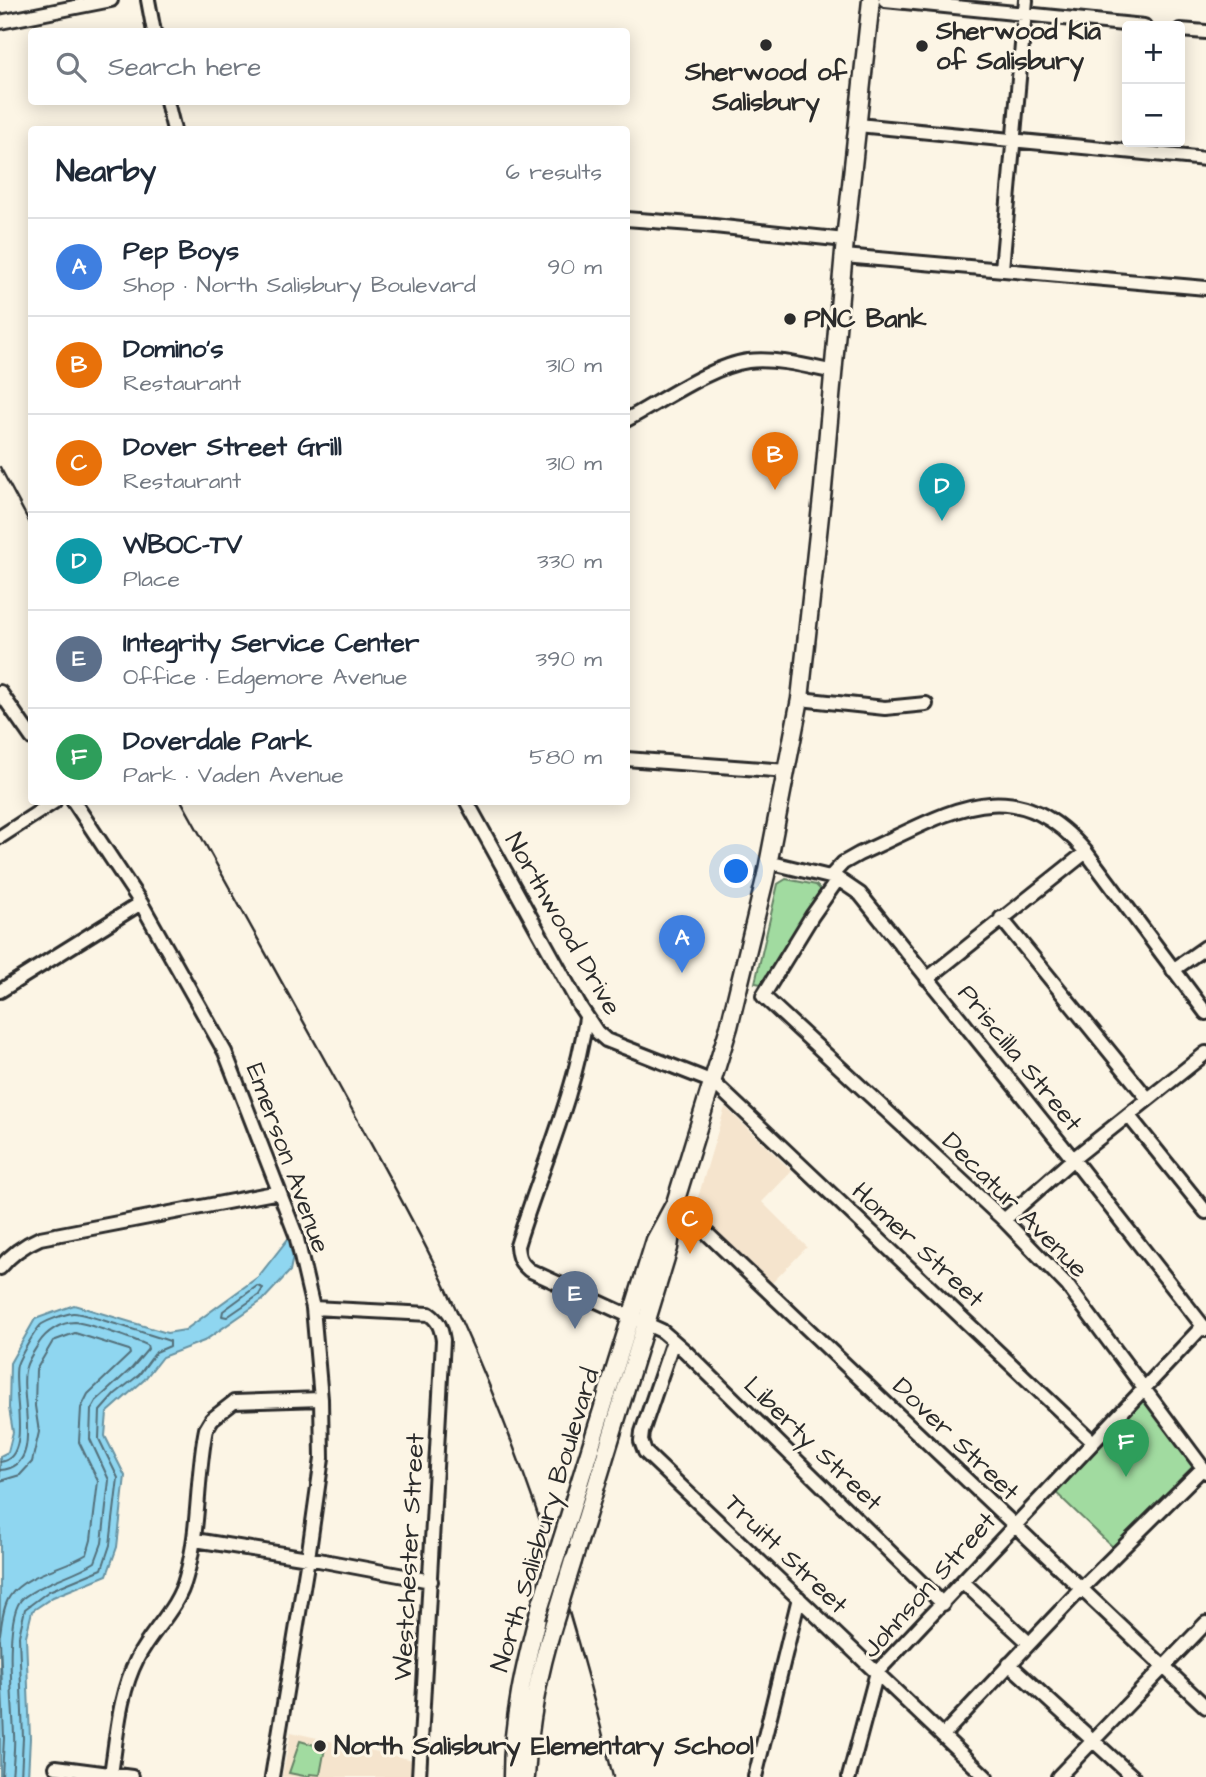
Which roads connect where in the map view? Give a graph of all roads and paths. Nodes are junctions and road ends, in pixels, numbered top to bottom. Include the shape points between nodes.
1 (111, 0) edge
2 (148, 0) edge
3 (871, 0) edge
4 (885, 0) edge
5 (1026, 0) edge
6 (1025, 14) junction
7 (0, 22) edge
8 (1122, 24) edge
9 (153, 28) edge
10 (1185, 30) edge
11 (1206, 32) edge
12 (168, 105) edge
13 (858, 125) junction
14 (173, 126) edge
15 (1015, 139) junction
16 (1206, 159) edge
17 (630, 219) edge
18 (844, 248) junction
19 (1002, 269) junction
20 (1206, 288) edge
21 (834, 372) junction
22 (630, 418) edge
23 (1, 696) edge
24 (800, 699) junction
25 (926, 704) dead end
26 (28, 733) edge
27 (630, 759) edge
28 (787, 771) junction
29 (49, 805) edge
30 (76, 805) edge
31 (474, 805) edge
32 (0, 837) edge
33 (1086, 852) junction
34 (768, 862) junction
35 (834, 878) junction
36 (141, 903) junction
37 (1001, 918) junction
38 (1206, 947) edge
39 (1173, 970) junction
40 (927, 979) junction
41 (0, 991) edge
42 (1206, 1013) edge
43 (586, 1018) junction
44 (1206, 1053) edge
45 (713, 1082) junction
46 (1148, 1099) junction
47 (1128, 1115) junction
48 (1073, 1159) junction
49 (279, 1192) junction
50 (675, 1203) junction
51 (1206, 1212) edge
52 (1003, 1220) junction
53 (0, 1268) edge
54 (313, 1308) junction
55 (639, 1320) junction
56 (1204, 1328) edge
57 (673, 1340) junction
58 (1142, 1388) junction
59 (321, 1399) junction
60 (1092, 1441) junction
61 (1204, 1470) edge
62 (1013, 1526) junction
63 (195, 1540) junction
64 (308, 1558) junction
65 (431, 1581) junction
66 (963, 1582) junction
67 (1080, 1590) junction
68 (799, 1598) junction
69 (943, 1604) junction
70 (1206, 1623) edge
71 (1029, 1643) junction
72 (1010, 1664) junction
73 (1165, 1667) junction
74 (877, 1672) junction
75 (1206, 1707) edge
76 (943, 1735) junction
77 (1095, 1740) junction
78 (56, 1767) dead end
79 (111, 1774) junction
80 (132, 1777) edge
81 (272, 1777) edge
82 (419, 1777) edge
83 (512, 1777) edge
84 (526, 1777) edge
85 (755, 1777) edge
86 (849, 1777) edge
87 (986, 1777) edge
88 (1058, 1777) edge
89 (1133, 1777) edge

1 - 7 street
2 - 9 street
3 - 13 main road, North Salisbury Boulevard
4 - 6 street
5 - 6 street
6 - 8 street
6 - 15 street
10 - 11 street
12 - 14 street
13 - 15 street
13 - 18 main road, North Salisbury Boulevard
15 - 16 street
15 - 19 street
17 - 18 street via 705,225
18 - 19 street
18 - 21 main road, North Salisbury Boulevard
19 - 20 street
21 - 22 street via 788,362 737,363
21 - 24 main road, North Salisbury Boulevard
23 - 26 street
24 - 25 street via 885,709
24 - 28 main road, North Salisbury Boulevard
27 - 28 street
28 - 34 main road, North Salisbury Boulevard
29 - 32 street
30 - 36 street, Emerson Avenue
31 - 43 street, Northwood Drive
33 - 35 street via 1038,812 1000,802 983,803 859,854 843,863
33 - 37 street
33 - 39 street
34 - 35 street, Priscilla Street
34 - 45 main road, North Salisbury Boulevard
35 - 40 street, Priscilla Street via 860,894
35 - 52 street, Decatur Avenue via 763,996
36 - 41 street
36 - 49 street, Emerson Avenue via 225,1052
37 - 40 street
37 - 46 street
38 - 39 street
39 - 42 street
40 - 48 street, Priscilla Street
43 - 45 street, Northwood Drive via 606,1040
43 - 55 street, Liberty Street via 517,1257 529,1270
44 - 46 street
45 - 50 main road, North Salisbury Boulevard
45 - 60 street, Homer Street
46 - 47 street
47 - 48 street
47 - 51 street
48 - 52 street
48 - 56 street, Priscilla Street
49 - 53 street via 59,1233 25,1245
49 - 54 street, Emerson Avenue via 296,1235
50 - 55 main road, North Salisbury Boulevard via 669,1248
50 - 62 street, Dover Street
52 - 58 street, Decatur Avenue via 1067,1285
54 - 59 street, Emerson Avenue
54 - 65 street, Westchester Street via 429,1314 441,1327
55 - 57 street, Liberty Street
55 - 83 main road, North Salisbury Boulevard, bridge via 540,1607 516,1707
55 - 84 main road, North Salisbury Boulevard, bridge via 540,1668
56 - 58 street, Johnson Street
57 - 68 street, Truitt Street via 642,1432 645,1452
57 - 69 street, Liberty Street
58 - 60 street, Johnson Street
58 - 61 street, Decatur Avenue
59 - 63 street via 234,1402 212,1419 203,1445
59 - 64 street, Emerson Avenue via 322,1458
60 - 62 street, Johnson Street
61 - 67 street
62 - 66 street, Johnson Street
62 - 67 street, Dover Street
63 - 64 street
63 - 79 street via 182,1592 136,1660 122,1700
64 - 65 street
64 - 81 street, Emerson Avenue
65 - 82 street, Westchester Street
66 - 69 street, Johnson Street
66 - 71 street
67 - 71 street
67 - 73 street, Dover Street
68 - 74 street, Truitt Street
68 - 85 street
69 - 74 street, Johnson Street
70 - 73 street
71 - 72 street
72 - 76 street
72 - 77 street
73 - 75 street, Dover Street
73 - 77 street
74 - 76 street, Truitt Street
74 - 86 street, Johnson Street
76 - 87 street, Truitt Street
77 - 88 street
77 - 89 street
78 - 79 street
79 - 80 street

